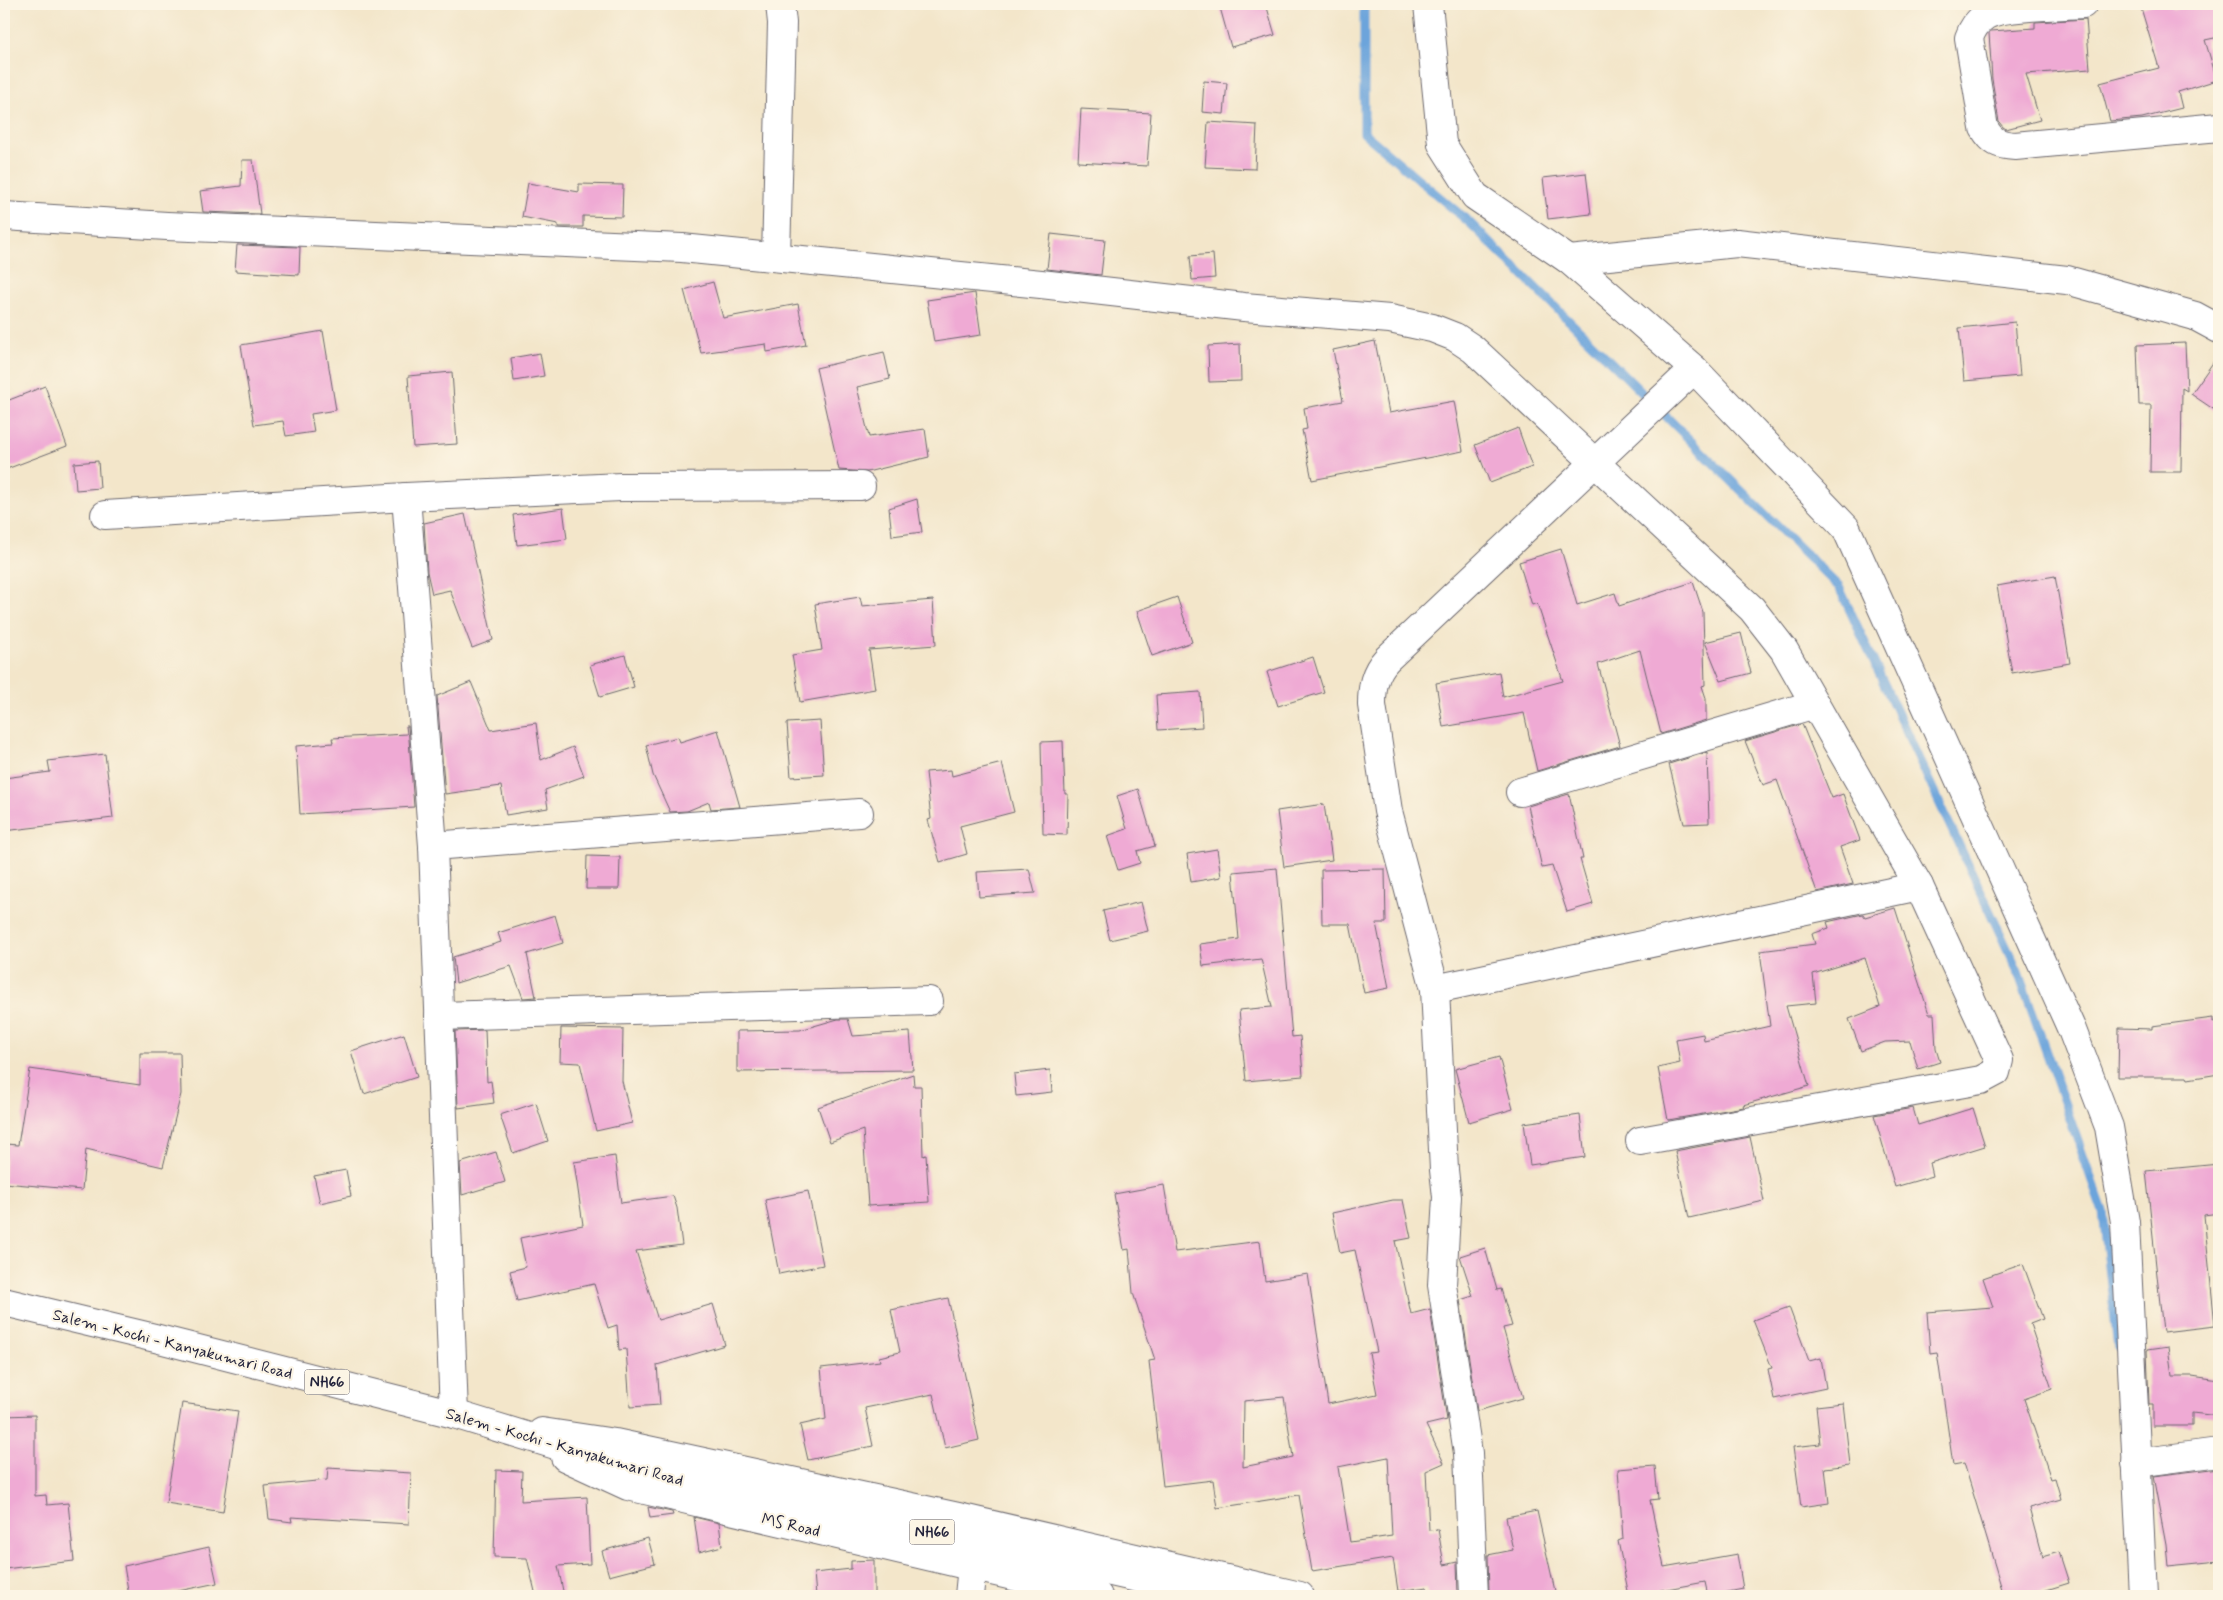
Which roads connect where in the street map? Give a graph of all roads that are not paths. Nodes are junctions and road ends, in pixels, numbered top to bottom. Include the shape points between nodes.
1 (780, 4) edge
2 (1428, 4) edge
3 (2083, 4) edge
4 (2219, 127) edge
5 (4, 216) edge
6 (776, 257) junction
7 (1569, 260) junction
8 (2219, 329) edge
9 (1694, 369) junction
10 (1595, 462) junction
11 (861, 486) dead end
12 (406, 497) junction
13 (105, 516) dead end
14 (1815, 704) junction
15 (1520, 792) dead end
16 (859, 813) dead end
17 (433, 846) junction
18 (1918, 886) junction
19 (1435, 989) junction
20 (930, 1001) dead end
21 (438, 1016) junction
22 (1640, 1141) dead end
23 (4, 1302) edge
24 (454, 1414) junction
25 (494, 1425) junction
26 (2219, 1452) edge
27 (2136, 1463) junction
28 (972, 1566) junction
29 (969, 1596) edge
30 (1098, 1596) edge
31 (1217, 1596) edge
32 (1300, 1596) edge
33 (1474, 1596) edge
34 (2143, 1596) edge

1 - 6 main road
2 - 7 main road via 1442,144 1475,196
3 - 4 main road via 2004,10 1986,16 1974,26 1969,38 1984,128 1990,138 2000,145 2015,146
5 - 6 main road via 177,227 682,248
6 - 10 main road via 1244,307 1390,319 1432,328 1473,349
7 - 8 main road via 1747,244 2068,280 2195,316
7 - 9 main road
9 - 10 main road
9 - 27 main road via 1846,528 2072,1030 2109,1127 2125,1222
10 - 14 main road via 1752,609 1784,650
10 - 19 main road via 1387,659 1372,687 1388,811
11 - 12 main road via 621,487
12 - 13 main road
12 - 17 main road
14 - 15 main road
14 - 18 main road
16 - 17 main road
17 - 21 main road
18 - 19 main road
18 - 22 main road via 1997,1055 1998,1066 1992,1076
19 - 33 main road via 1447,1197 1442,1285 1468,1453
20 - 21 main road
21 - 24 main road
23 - 24 main road, Salem - Kochi - Kanyakumari Road / NH66
24 - 25 main road, Salem - Kochi - Kanyakumari Road / NH66
25 - 28 main road, MS Road via 628,1486
25 - 31 main road, Salem - Kochi - Kanyakumari Road / NH66 via 647,1473 974,1541
25 - 32 main road via 614,1443 968,1519
26 - 27 main road
27 - 34 main road
28 - 29 main road
28 - 30 main road, MS Road

